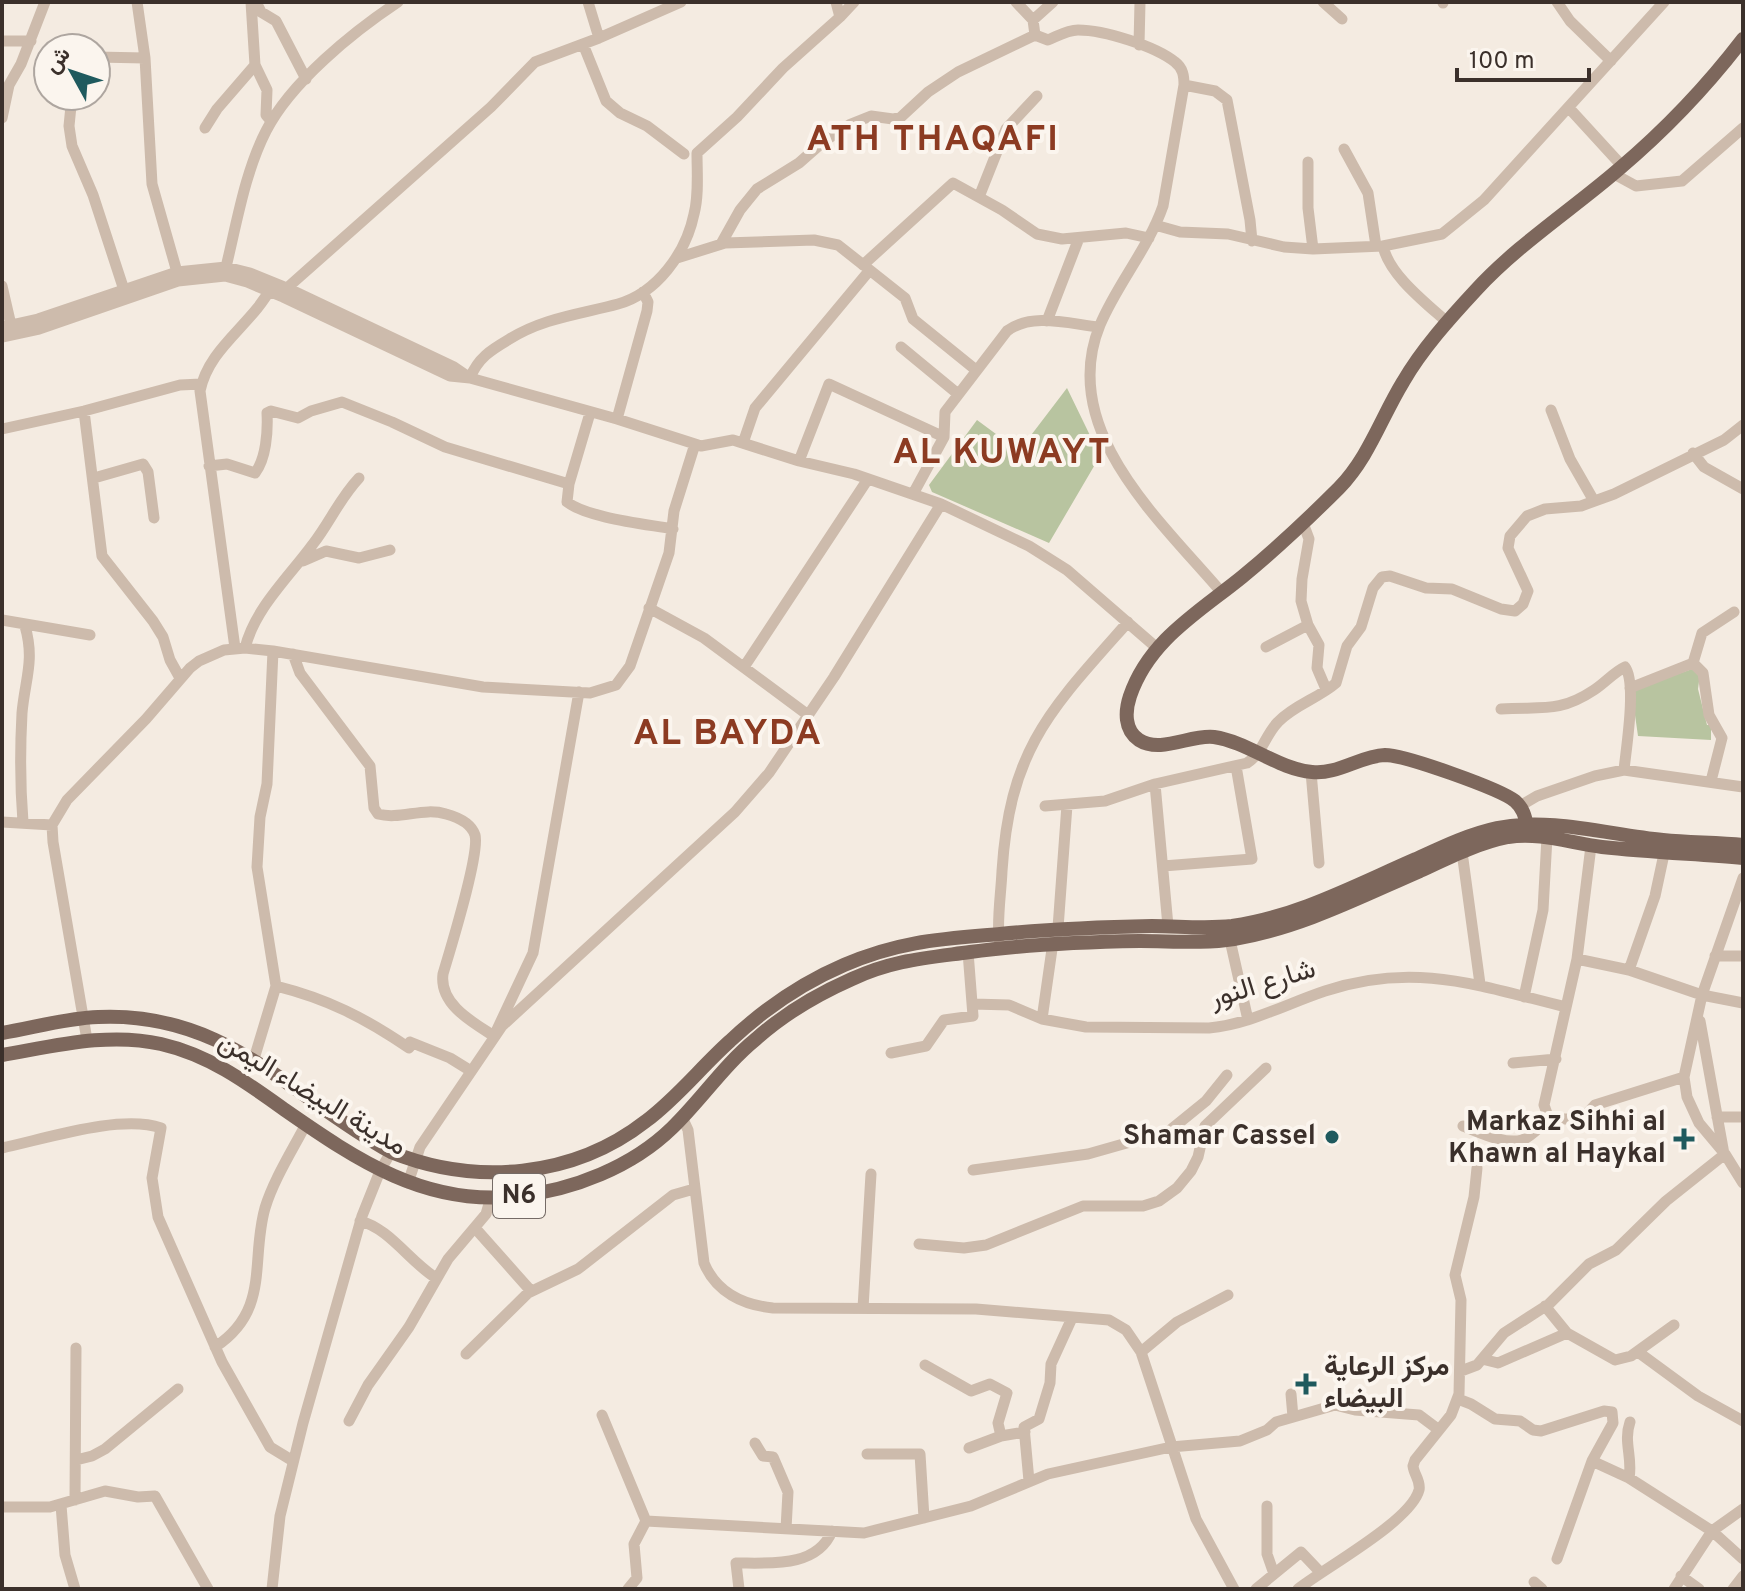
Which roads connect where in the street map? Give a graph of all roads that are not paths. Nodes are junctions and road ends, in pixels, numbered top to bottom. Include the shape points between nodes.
1 (45, 2) edge
2 (137, 2) edge
3 (254, 2) edge
4 (398, 2) edge
5 (588, 2) edge
6 (681, 2) edge
7 (836, 2) edge
8 (854, 2) edge
9 (1016, 2) edge
10 (1053, 2) edge
11 (1140, 2) edge
12 (1323, 2) edge
13 (1557, 2) edge
14 (1664, 2) edge
15 (840, 17) junction
16 (1342, 19) dead end
17 (1033, 20) junction
18 (1035, 35) junction
19 (599, 38) junction
20 (1743, 39) edge
21 (2, 41) edge
22 (31, 41) junction
23 (583, 44) junction
24 (1139, 45) junction
25 (112, 57) edge
26 (145, 58) junction
27 (1611, 61) junction
28 (255, 65) junction
29 (306, 79) junction
30 (1184, 85) junction
31 (1037, 96) dead end
32 (1569, 108) junction
33 (70, 112) edge
34 (2, 118) edge
35 (271, 121) junction
36 (205, 128) dead end
37 (1743, 128) edge
38 (1344, 149) dead end
39 (684, 154) dead end
40 (1308, 162) dead end
41 (1618, 170) junction
42 (979, 197) junction
43 (1155, 225) junction
44 (1079, 238) junction
45 (1149, 238) junction
46 (1252, 241) junction
47 (721, 244) junction
48 (1380, 246) junction
49 (1313, 249) junction
50 (677, 258) junction
51 (226, 267) junction
52 (866, 268) junction
53 (177, 272) junction
54 (2, 286) edge
55 (272, 286) junction
56 (124, 290) junction
57 (285, 292) junction
58 (643, 292) junction
59 (1047, 321) junction
60 (1448, 323) junction
61 (6, 326) edge
62 (1099, 327) junction
63 (2, 337) edge
64 (901, 347) dead end
65 (976, 370) junction
66 (470, 378) junction
67 (201, 384) junction
68 (958, 394) junction
69 (1551, 410) dead end
70 (84, 411) junction
71 (590, 413) junction
72 (617, 419) junction
73 (1743, 425) edge
74 (2, 429) edge
75 (944, 437) junction
76 (743, 443) junction
77 (695, 444) junction
78 (1693, 453) junction
79 (799, 461) junction
80 (209, 466) junction
81 (94, 478) junction
82 (359, 478) dead end
83 (868, 479) junction
84 (569, 484) junction
85 (1743, 489) edge
86 (913, 494) junction
87 (1594, 501) junction
88 (941, 504) junction
89 (154, 518) dead end
90 (1303, 523) junction
91 (673, 529) junction
92 (390, 550) dead end
93 (299, 563) junction
94 (1222, 593) junction
95 (649, 608) junction
96 (1734, 612) dead end
97 (2, 620) edge
98 (1128, 622) junction
99 (1308, 625) junction
100 (25, 626) junction
101 (90, 635) dead end
102 (1266, 647) dead end
103 (240, 648) junction
104 (1157, 648) junction
105 (273, 651) junction
106 (293, 654) junction
107 (1693, 663) junction
108 (744, 667) junction
109 (180, 678) junction
110 (1630, 688) junction
111 (1326, 689) junction
112 (579, 692) junction
113 (1501, 709) dead end
114 (808, 715) junction
115 (1259, 753) junction
116 (1236, 766) junction
117 (1624, 770) junction
118 (1311, 772) junction
119 (1711, 781) junction
120 (1155, 784) junction
121 (1743, 787) edge
122 (1067, 805) junction
123 (1045, 806) dead end
124 (1520, 806) junction
125 (2, 822) edge
126 (23, 822) junction
127 (52, 825) junction
128 (1527, 826) junction
129 (1547, 837) junction
130 (1743, 845) edge
131 (1591, 846) junction
132 (1462, 852) junction
133 (1664, 854) junction
134 (1743, 858) edge
135 (1319, 863) dead end
136 (1163, 866) junction
137 (1743, 878) edge
138 (1168, 926) junction
139 (1055, 935) junction
140 (1230, 940) junction
141 (999, 941) junction
142 (968, 952) junction
143 (1715, 956) junction
144 (1743, 956) edge
145 (1577, 959) junction
146 (1629, 970) junction
147 (1480, 984) junction
148 (276, 986) junction
149 (1524, 997) junction
150 (1701, 1001) junction
151 (1743, 1003) edge
152 (973, 1004) junction
153 (1566, 1007) junction
154 (85, 1018) junction
155 (1042, 1019) junction
156 (1248, 1020) junction
157 (2, 1033) edge
158 (494, 1036) junction
159 (87, 1040) junction
160 (891, 1053) dead end
161 (2, 1055) edge
162 (254, 1059) junction
163 (1556, 1059) junction
164 (1513, 1063) dead end
165 (1266, 1068) dead end
166 (471, 1071) junction
167 (1227, 1075) dead end
168 (1684, 1077) junction
169 (667, 1103) junction
170 (682, 1117) junction
171 (1717, 1117) junction
172 (1743, 1117) edge
173 (1549, 1119) junction
174 (306, 1124) junction
175 (1463, 1126) dead end
176 (2, 1148) edge
177 (391, 1152) junction
178 (1725, 1154) junction
179 (414, 1161) junction
180 (1477, 1168) dead end
181 (973, 1170) dead end
182 (380, 1171) junction
183 (871, 1174) dead end
184 (408, 1183) junction
185 (1743, 1183) edge
186 (694, 1189) junction
187 (491, 1197) junction
188 (360, 1221) junction
189 (475, 1228) junction
190 (919, 1244) dead end
191 (436, 1278) junction
192 (531, 1291) junction
193 (1228, 1295) dead end
194 (1545, 1306) junction
195 (863, 1308) junction
196 (1072, 1318) junction
197 (1674, 1325) dead end
198 (1567, 1333) junction
199 (215, 1347) junction
200 (76, 1348) dead end
201 (1141, 1352) junction
202 (1638, 1352) junction
203 (466, 1354) dead end
204 (1482, 1359) junction
205 (925, 1365) dead end
206 (1461, 1371) junction
207 (178, 1389) dead end
208 (1291, 1394) dead end
209 (1458, 1399) junction
210 (602, 1415) dead end
211 (1293, 1417) junction
212 (349, 1421) dead end
213 (1743, 1421) edge
214 (1630, 1422) dead end
215 (1439, 1430) junction
216 (1025, 1432) junction
217 (1001, 1436) junction
218 (755, 1443) dead end
219 (1171, 1447) junction
220 (969, 1448) dead end
221 (867, 1454) dead end
222 (76, 1460) junction
223 (293, 1461) junction
224 (1592, 1461) junction
225 (1629, 1478) junction
226 (1029, 1481) junction
227 (75, 1500) junction
228 (61, 1505) junction
229 (1267, 1506) dead end
230 (2, 1507) edge
231 (1743, 1509) edge
232 (924, 1518) junction
233 (646, 1521) junction
234 (786, 1529) junction
235 (832, 1531) junction
236 (1712, 1531) junction
237 (1557, 1559) dead end
238 (1743, 1559) edge
239 (1320, 1572) junction
240 (1274, 1574) junction
241 (1681, 1576) junction
242 (1743, 1576) edge
243 (75, 1589) edge
244 (208, 1589) edge
245 (272, 1589) edge
246 (628, 1589) edge
247 (739, 1589) edge
248 (1234, 1589) edge
249 (1256, 1589) edge
250 (1298, 1589) edge
251 (1674, 1589) edge
252 (1699, 1589) edge
253 (1733, 1589) edge

1 - 22 street
2 - 26 street
3 - 28 street
3 - 29 street via 276,21
4 - 29 street
5 - 19 street
6 - 19 street
7 - 15 street
8 - 15 street
9 - 17 street
10 - 17 street
11 - 24 street
12 - 16 street
13 - 27 street
14 - 27 street
15 - 50 street via 697,153 695,209
17 - 18 street
18 - 24 street via 1048,40 1078,30
18 - 47 street via 958,72 901,117 871,116 824,141 757,189
19 - 23 street
20 - 41 main road via 1698,93
21 - 22 street
22 - 34 street via 9,85
23 - 39 street via 612,107
23 - 57 street via 535,62
24 - 30 street via 1176,62
25 - 26 street
26 - 53 street via 152,184
27 - 32 street
28 - 35 street via 267,90 266,115
28 - 36 street
29 - 35 street
30 - 43 street via 1165,197
30 - 46 street via 1215,91 1227,100
31 - 42 street via 1006,129
32 - 41 street
32 - 48 street via 1457,225 1424,239
33 - 56 street via 72,146
35 - 51 street via 253,165
37 - 41 street via 1682,181 1636,186
38 - 48 street via 1368,193
40 - 49 street
41 - 60 main road via 1497,270
42 - 44 street via 1037,234
42 - 52 street via 953,183
43 - 45 street
43 - 46 street
44 - 45 street via 1126,233
44 - 59 street
45 - 62 street
46 - 49 street
47 - 50 street
47 - 52 street via 814,240 838,245
48 - 49 street
48 - 60 street via 1411,289
50 - 58 street
51 - 53 street
51 - 55 street
52 - 65 street via 905,298 913,319
52 - 76 street via 755,408
53 - 56 street
54 - 61 street
55 - 57 street
55 - 63 street via 225,276 178,281
55 - 67 street via 211,362
56 - 61 street
57 - 66 street via 450,376
58 - 66 street via 514,336 482,357
58 - 72 street via 647,311
59 - 62 street
59 - 65 street via 1014,325
60 - 90 main road via 1403,382 1359,465
62 - 94 street via 1090,394 1102,436 1143,499
64 - 68 street
65 - 68 street
66 - 71 street
67 - 70 street
67 - 80 street
68 - 75 street via 945,412
69 - 87 street
70 - 74 street
70 - 81 street
71 - 72 street
71 - 84 street
72 - 77 street
73 - 78 street
75 - 79 street via 829,384
75 - 86 street
76 - 77 street via 726,439
76 - 79 street
77 - 91 street
78 - 85 street via 1704,467
78 - 87 street
79 - 83 street
80 - 84 street via 227,464 258,472 267,413 301,418 342,402 433,442
80 - 103 street
81 - 89 street via 143,464
81 - 109 street via 102,556 153,621
82 - 93 street
83 - 86 street
83 - 108 street
84 - 91 street via 570,505
86 - 88 street
87 - 111 street via 1532,513 1514,530 1508,548 1528,591 1515,611 1452,589 1382,577 1347,646 1339,678
88 - 98 street via 1029,546 1067,570
88 - 114 street
90 - 94 main road
90 - 99 street via 1309,539 1301,595
91 - 95 street
92 - 93 street via 359,558 326,551
93 - 103 street
94 - 104 main road
95 - 108 street
95 - 112 street via 623,679 599,691
96 - 107 street via 1702,633
97 - 100 street
98 - 104 street
98 - 141 street via 1056,704 1026,756 1006,822
99 - 102 street
99 - 111 street via 1319,645 1317,668
100 - 101 street
100 - 126 street via 31,656 19,769
103 - 105 street
103 - 109 street via 199,661
104 - 115 main road via 1127,709 1128,727 1137,738 1151,744 1211,737
105 - 106 street
105 - 148 street via 257,867
106 - 112 street via 469,685
106 - 158 street via 300,673 370,766 376,812 442,813 473,831 471,868 443,988 459,1010
107 - 110 street
107 - 119 street via 1703,673 1709,715 1722,738
108 - 114 street
109 - 127 street via 67,800
110 - 113 street via 1625,667 1566,705
110 - 117 street
111 - 115 street via 1277,723
112 - 158 street via 533,953
114 - 158 street via 746,801
115 - 116 street
115 - 118 main road
116 - 120 street
116 - 136 street via 1252,859
117 - 119 street
117 - 124 street
118 - 124 main road via 1371,757 1397,757 1483,786
118 - 135 street
119 - 121 street
120 - 122 street via 1105,801
120 - 136 street
122 - 123 street
122 - 139 street
124 - 128 main road
125 - 126 street
126 - 127 street
127 - 154 street
128 - 130 main road
128 - 138 main road via 1498,828 1456,841 1300,910 1231,926
129 - 131 main road
129 - 132 main road via 1513,836
129 - 149 street via 1543,910
131 - 133 main road
131 - 145 street
132 - 140 main road via 1288,927
132 - 147 street
133 - 134 main road
133 - 146 street
136 - 138 street
137 - 143 street
138 - 139 main road
139 - 140 main road
139 - 141 main road
139 - 155 street
140 - 156 street
141 - 142 main road, مدينة البيضاء اليمن / N6
141 - 169 main road, مدينة البيضاء اليمن / N6 via 935,938 895,946 818,978 753,1020
142 - 152 street
142 - 170 main road, مدينة البيضاء اليمن / N6 via 891,963 812,999 755,1039
143 - 144 street
143 - 150 street
145 - 146 street
145 - 153 street
146 - 150 street
147 - 149 street, شارع النور
147 - 156 street, شارع النور via 1407,976 1364,980
148 - 162 street
148 - 166 street via 338,1005 409,1048 410,1042
149 - 153 street, شارع النور
150 - 151 street
150 - 168 street
150 - 171 street via 1701,1035
152 - 155 street, شارع النور via 1009,1005
152 - 160 street via 973,1016 940,1021 926,1046
153 - 163 street
154 - 157 main road, مدينة البيضاء اليمن / N6
154 - 159 street
154 - 162 main road, مدينة البيضاء اليمن / N6 via 178,1025
155 - 156 street, شارع النور via 1086,1027 1209,1028
158 - 166 street
159 - 161 main road, مدينة البيضاء اليمن / N6
159 - 174 main road, مدينة البيضاء اليمن / N6 via 149,1042 193,1054 232,1073
162 - 177 main road, مدينة البيضاء اليمن / N6
163 - 164 street
163 - 173 street via 1544,1105
165 - 190 street via 1205,1126 1191,1171 1159,1201 1083,1206 993,1244
166 - 179 street
167 - 181 street via 1206,1101 1169,1131 1088,1154
168 - 173 street via 1595,1105 1582,1119
168 - 178 street via 1699,1123
169 - 170 main road
169 - 179 main road, مدينة البيضاء اليمن / N6 via 605,1145 544,1168 475,1173
170 - 186 street
170 - 187 main road, مدينة البيضاء اليمن / N6 via 640,1152 592,1177 531,1194
171 - 172 street
171 - 178 street
173 - 175 street via 1518,1141
174 - 182 main road, مدينة البيضاء اليمن / N6
174 - 199 street via 264,1211 252,1298 234,1332
176 - 199 street via 117,1124 161,1128 152,1178 155,1206
177 - 179 main road, مدينة البيضاء اليمن / N6
177 - 182 street
178 - 185 street
178 - 194 street
179 - 184 street
180 - 206 street via 1455,1275 1461,1300
182 - 184 main road, مدينة البيضاء اليمن / N6
182 - 188 street
183 - 195 street
184 - 187 main road, مدينة البيضاء اليمن / N6
186 - 192 street via 673,1195 585,1265
186 - 195 street via 704,1263 727,1292 756,1306
187 - 189 street via 489,1210
188 - 191 street via 375,1226
188 - 223 street
189 - 191 street
189 - 192 street
191 - 212 street
192 - 203 street
193 - 201 street via 1177,1322
194 - 198 street
194 - 204 street via 1504,1333
195 - 196 street via 976,1309
196 - 201 street via 1115,1322
196 - 216 street via 1051,1364 1039,1419 1024,1427
197 - 202 street
198 - 202 street via 1615,1360
198 - 204 street via 1498,1363
199 - 223 street via 270,1447
200 - 222 street
201 - 219 street
202 - 213 street
204 - 206 street via 1471,1370
205 - 217 street via 971,1391 990,1384 1007,1393 998,1423
206 - 209 street
207 - 222 street via 105,1449
208 - 211 street
209 - 215 street
209 - 224 street via 1495,1419 1520,1421 1541,1431 1612,1412 1613,1423
210 - 233 street
211 - 215 street via 1335,1405 1419,1415
211 - 219 street via 1240,1441
214 - 225 street via 1625,1434 1632,1464
215 - 239 street via 1413,1466 1420,1486 1402,1514
216 - 217 street
216 - 226 street
217 - 220 street
218 - 234 street via 763,1456 773,1457 788,1492
219 - 226 street
219 - 248 street via 1196,1519
221 - 232 street via 920,1454
222 - 227 street
223 - 245 street
224 - 225 street
224 - 237 street
225 - 236 street
226 - 232 street via 971,1506
227 - 228 street
227 - 244 street via 105,1491 155,1496
228 - 230 street
228 - 243 street via 65,1555
229 - 240 street via 1267,1554
231 - 236 street
232 - 235 street via 864,1533
233 - 234 street
233 - 246 street via 634,1544 637,1578
234 - 235 street
235 - 247 street via 815,1554 783,1563 736,1563
236 - 238 street
236 - 241 street
239 - 240 street via 1301,1552
239 - 250 street
240 - 249 street
241 - 251 street
241 - 252 street
242 - 253 street

